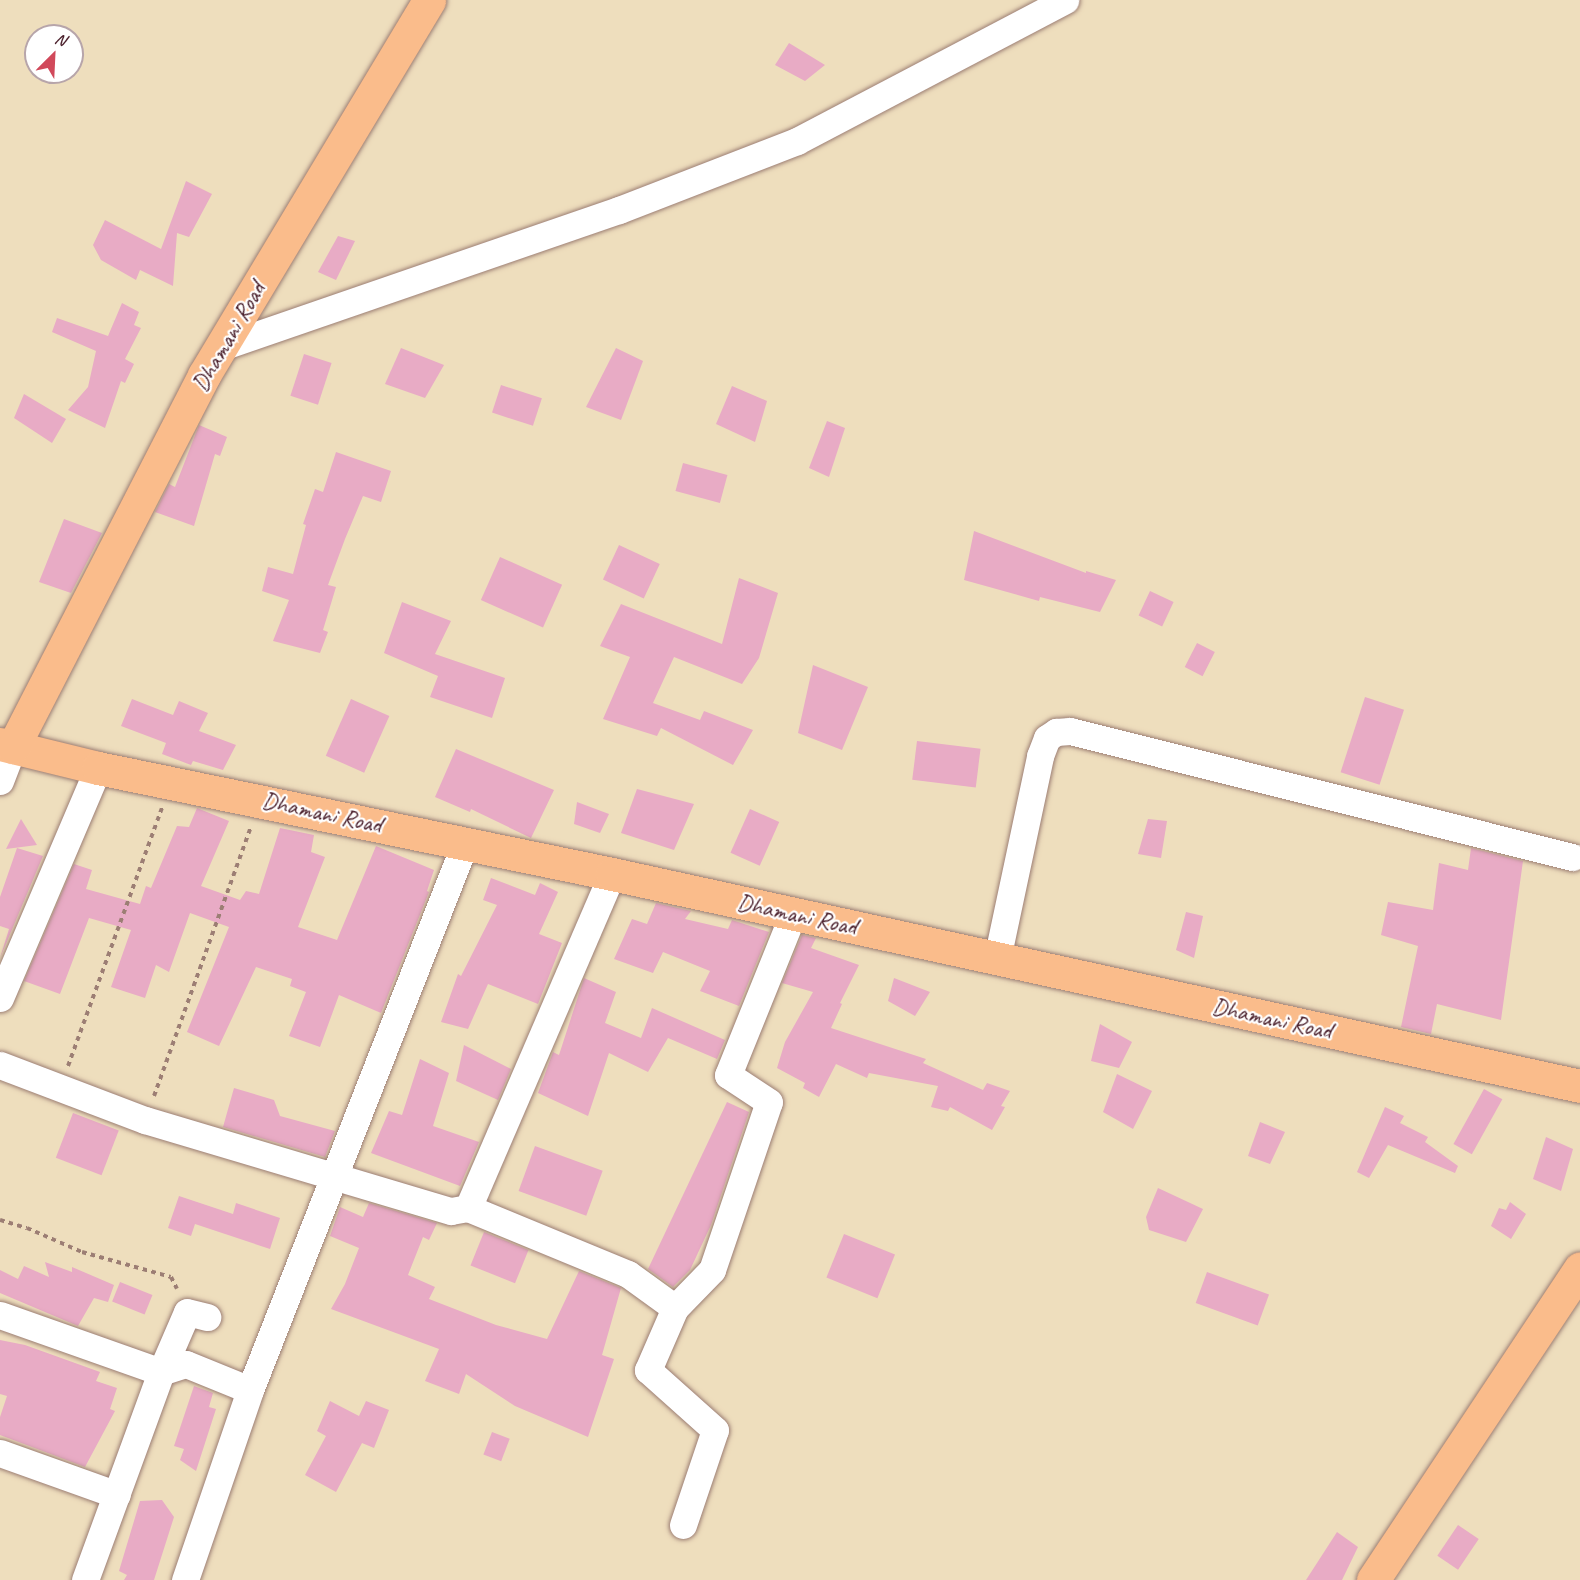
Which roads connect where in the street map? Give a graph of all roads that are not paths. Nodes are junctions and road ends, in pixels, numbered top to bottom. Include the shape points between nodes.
1 (429, 0) edge
2 (1065, 0) edge
3 (221, 347) junction
4 (7, 746) edge
5 (98, 768) junction
6 (0, 781) edge
7 (465, 843) junction
8 (1572, 857) dead end
9 (612, 874) junction
10 (793, 914) junction
11 (997, 959) junction
12 (0, 998) edge
13 (0, 1065) edge
14 (1580, 1086) edge
15 (335, 1175) junction
16 (468, 1208) junction
17 (1580, 1268) edge
18 (675, 1308) junction
19 (0, 1315) edge
20 (197, 1315) road end
21 (161, 1372) junction
22 (250, 1390) junction
23 (0, 1453) edge
24 (117, 1495) junction
25 (683, 1525) dead end
26 (85, 1580) edge
27 (185, 1580) edge
28 (1373, 1580) edge

1 - 3 main road, Dhamani Road
2 - 3 street via 797,141 619,210
3 - 4 main road, Dhamani Road
4 - 5 main road, Dhamani Road
4 - 6 street
5 - 7 main road, Dhamani Road
5 - 12 street
7 - 9 main road, Dhamani Road
7 - 15 street
8 - 11 street via 1070,731 1056,732 1047,738 1040,756
9 - 10 main road, Dhamani Road
9 - 16 street
10 - 11 main road, Dhamani Road
10 - 18 street via 728,1075 769,1102 712,1270
11 - 14 main road, Dhamani Road
13 - 15 street via 145,1120
15 - 16 street via 451,1211
15 - 22 street
16 - 18 street via 628,1274
17 - 28 main road
18 - 25 street via 648,1370 715,1430
19 - 21 street
20 - 21 street
21 - 22 street via 186,1364
21 - 24 street
22 - 27 street
23 - 24 street
24 - 26 street

